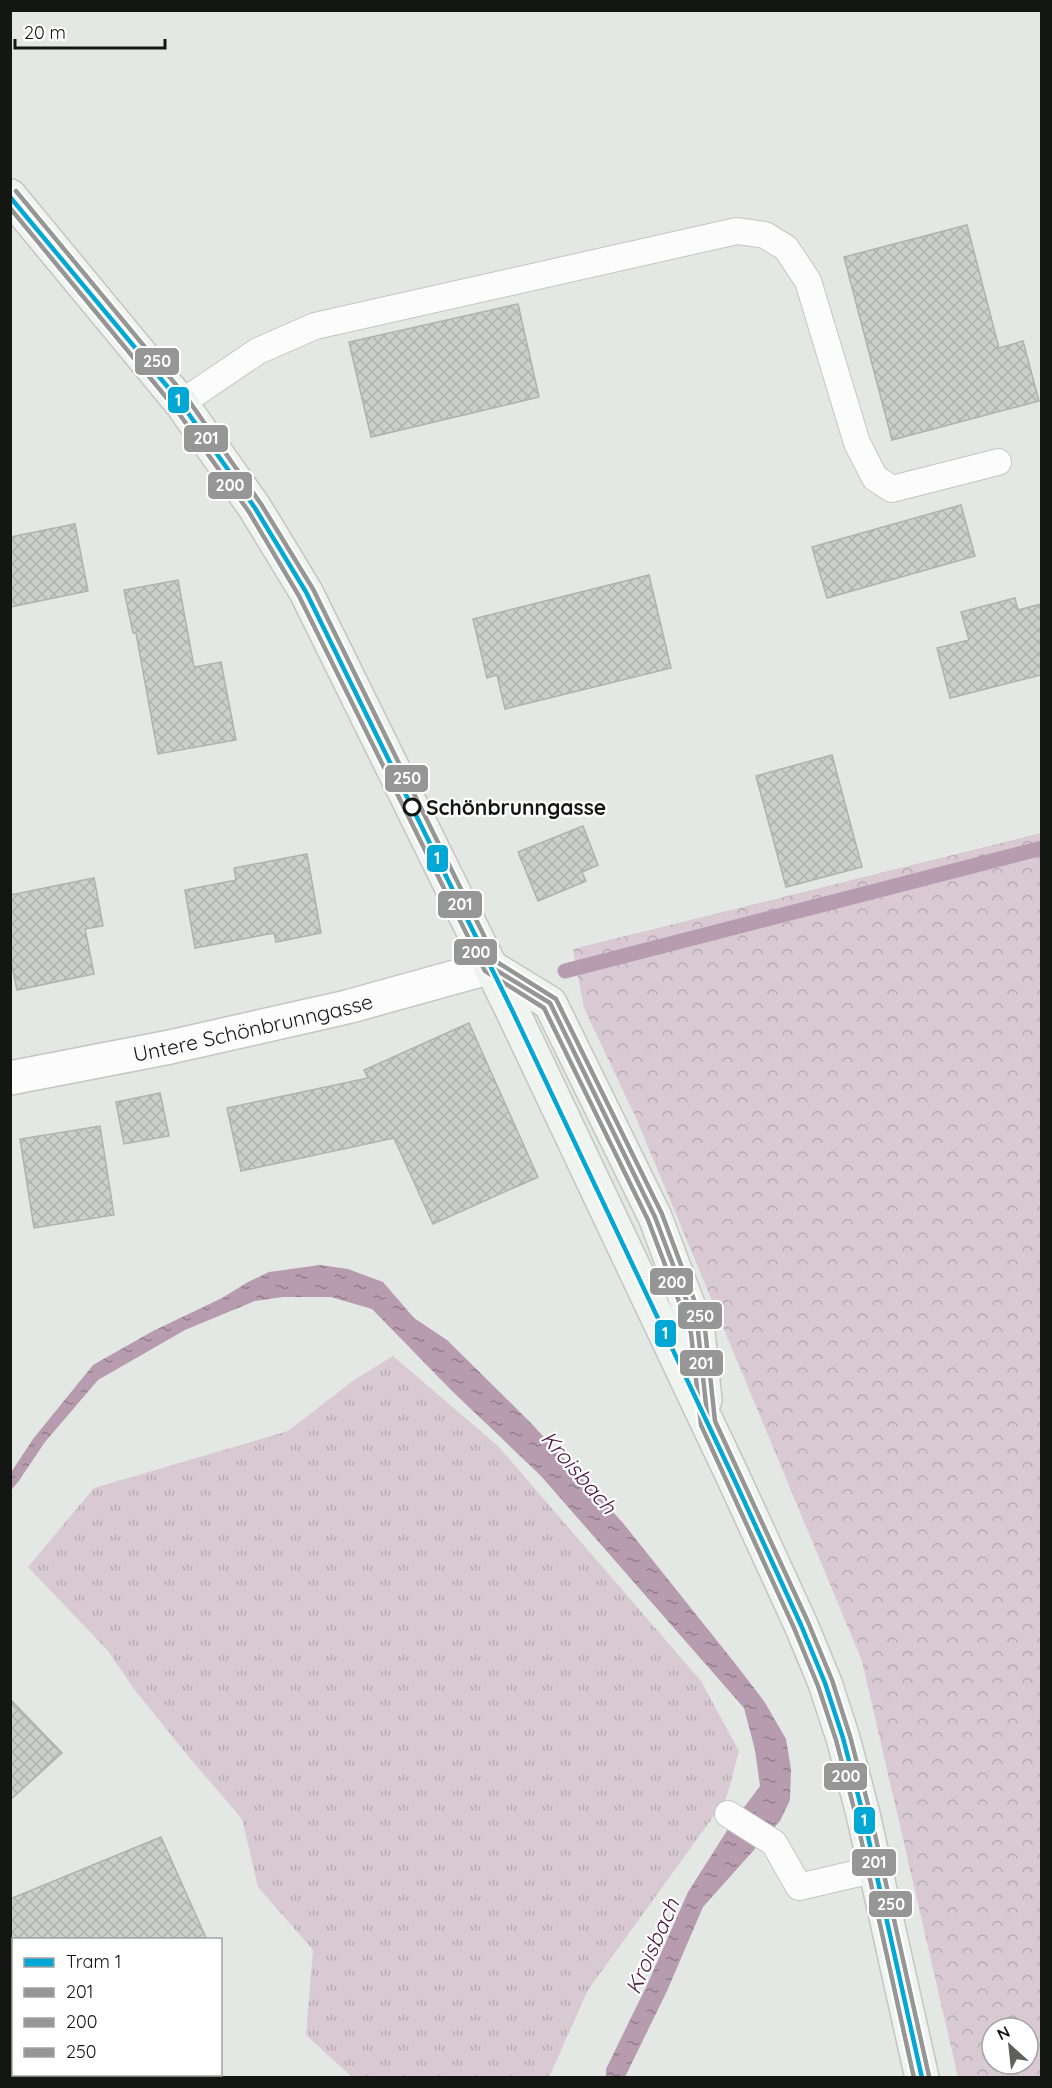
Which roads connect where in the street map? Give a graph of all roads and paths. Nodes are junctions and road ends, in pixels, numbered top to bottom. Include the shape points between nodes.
1 (10, 196) edge
2 (181, 403) junction
3 (998, 462) dead end
4 (491, 967) junction
5 (10, 1078) edge
6 (728, 1814) dead end
7 (876, 1869) junction
8 (922, 2078) edge

1 - 2 main road
2 - 3 lane via 258,351 315,326 737,231 765,235 786,249 808,281 857,443 875,478 892,489
2 - 4 main road via 255,508 306,592
4 - 5 street, Untere Schönbrunngasse via 347,1008
4 - 7 main road via 550,1004 655,1217 698,1331 708,1423 825,1683
6 - 7 lane via 774,1843 799,1887
7 - 8 main road

